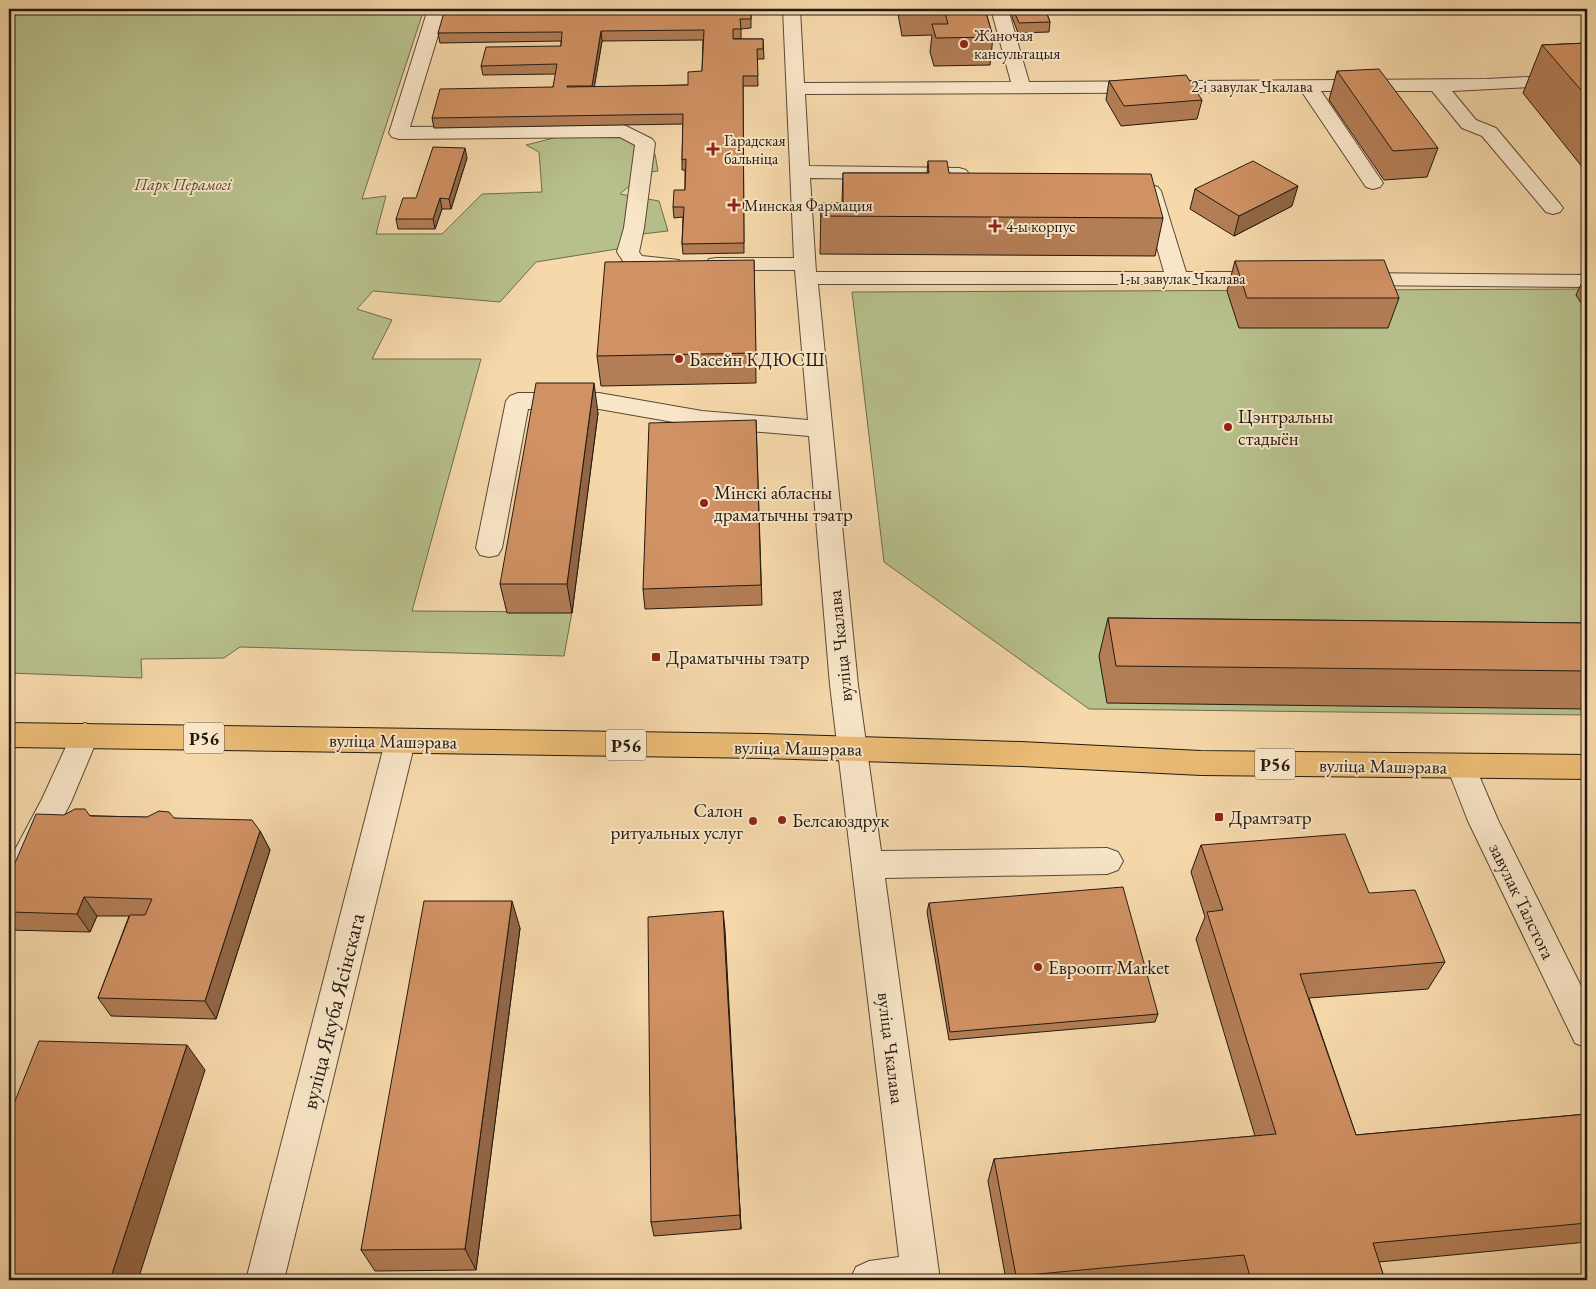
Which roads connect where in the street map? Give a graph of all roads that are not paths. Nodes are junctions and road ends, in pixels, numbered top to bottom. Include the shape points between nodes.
1 (437, 9) edge
2 (791, 9) edge
3 (999, 9) edge
4 (1587, 79) edge
5 (1307, 85) junction
6 (1438, 86) junction
7 (1021, 87) junction
8 (796, 89) junction
9 (801, 172) junction
10 (976, 174) edge
11 (1140, 181) edge
12 (1373, 183) dead end
13 (1553, 208) dead end
14 (806, 271) junction
15 (1177, 278) junction
16 (1284, 278) edge
17 (1333, 279) edge
18 (1587, 281) edge
19 (819, 428) junction
20 (490, 548) dead end
21 (9, 735) edge
22 (85, 735) junction
23 (400, 742) junction
24 (852, 749) junction
25 (1462, 767) junction
26 (1587, 767) edge
27 (1107, 861) dead end
28 (867, 865) junction
29 (9, 891) edge
30 (1587, 1032) edge
31 (921, 1277) edge
32 (265, 1280) edge
33 (868, 1280) edge

1 - 14 street, 1-ы завулак Чкалава via 399,133 624,132 645,143 628,252 635,262
2 - 8 street, вуліца Чкалава
3 - 7 street
4 - 6 street, 2-і завулак Чкалава
5 - 6 street, 2-і завулак Чкалава
5 - 7 street, 2-і завулак Чкалава
5 - 12 street
6 - 13 street via 1468,124 1489,132
7 - 8 street, 2-і завулак Чкалава
8 - 9 street, вуліца Чкалава
9 - 10 street
9 - 14 street, вуліца Чкалава
11 - 15 street via 1148,184
14 - 15 street, 1-ы завулак Чкалава
14 - 19 street, вуліца Чкалава
15 - 16 street, 1-ы завулак Чкалава
17 - 18 street
19 - 20 street via 702,419 599,401 518,401
19 - 24 street, вуліца Чкалава
21 - 22 main road, вуліца Машэрава / Р56
22 - 23 main road, вуліца Машэрава / Р56
22 - 29 street via 56,802
23 - 24 main road, вуліца Машэрава / Р56
23 - 32 street, вуліца Якуба Ясінскага
24 - 25 main road, вуліца Машэрава / Р56 via 1201,762
24 - 28 street, вуліца Чкалава
25 - 26 main road, вуліца Машэрава / Р56
25 - 30 street, завулак Талстога via 1482,821
27 - 28 street
28 - 31 street, вуліца Чкалава
31 - 33 street

